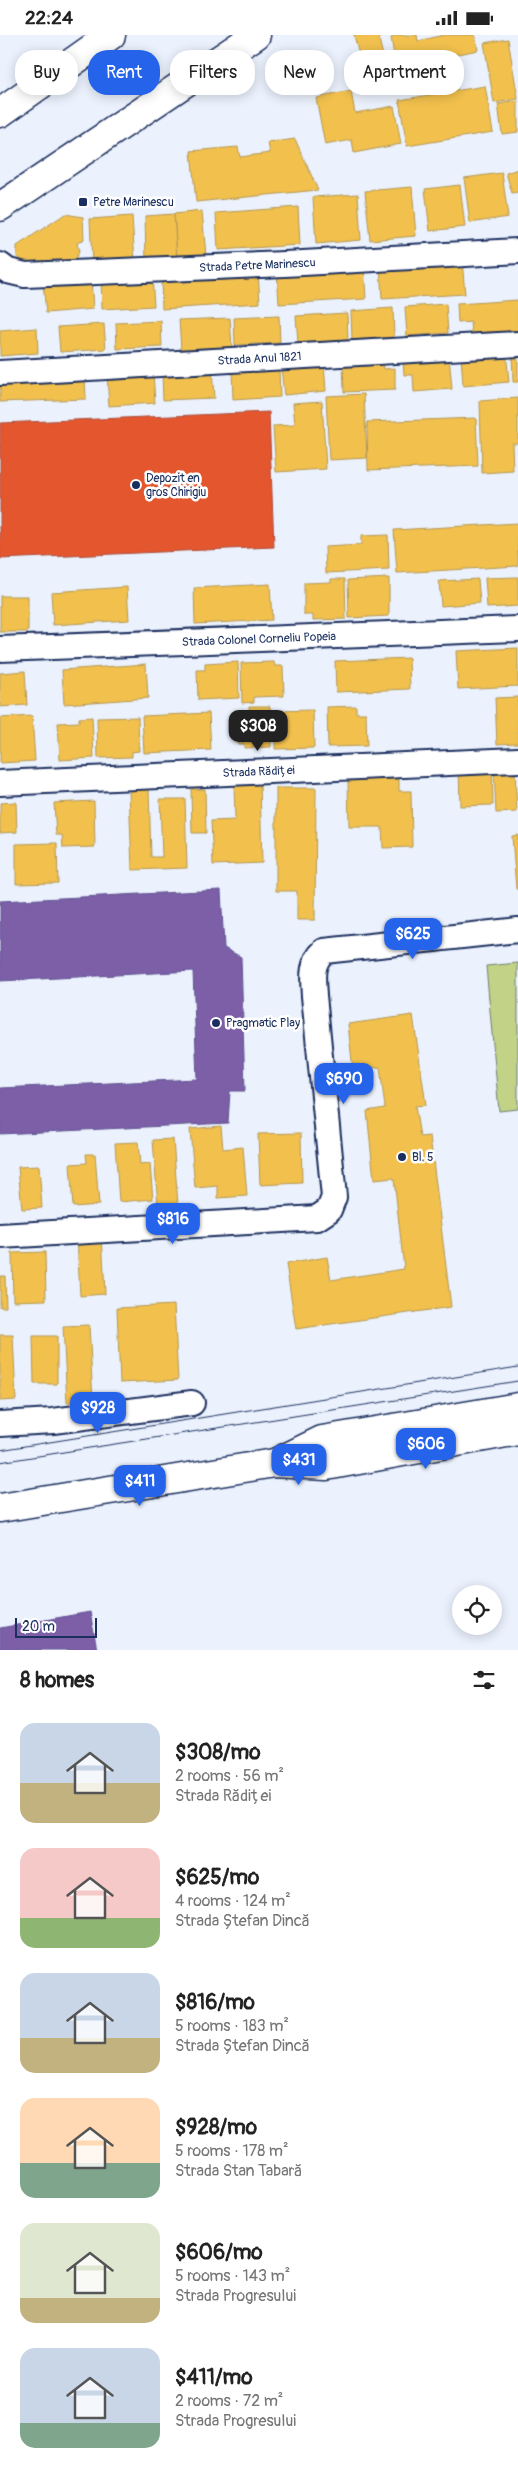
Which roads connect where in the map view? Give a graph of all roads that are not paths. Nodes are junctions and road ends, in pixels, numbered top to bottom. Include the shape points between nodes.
1 (111, 35) edge
2 (256, 35) edge
3 (0, 113) edge
4 (0, 207) edge
5 (518, 251) edge
6 (0, 265) edge
7 (518, 344) edge
8 (0, 373) edge
9 (518, 629) edge
10 (0, 649) edge
11 (518, 760) edge
12 (0, 783) edge
13 (518, 930) edge
14 (0, 1236) edge
15 (192, 1403) dead end
16 (518, 1407) edge
17 (0, 1424) edge
18 (518, 1431) edge
19 (274, 1463) junction
20 (0, 1508) edge

1 - 3 main road
2 - 4 main road
5 - 6 street, Strada Petre Marinescu via 25,275 8,271
7 - 8 street, Strada Anul 1821
9 - 10 street, Strada Colonel Corneliu Popeia
11 - 12 street, Strada Rădiței
13 - 14 street via 324,951 316,958 312,968 314,996 334,1197 329,1209 317,1218
15 - 17 street via 52,1421
16 - 19 main road via 322,1440
18 - 19 main road via 326,1466
19 - 20 main road

